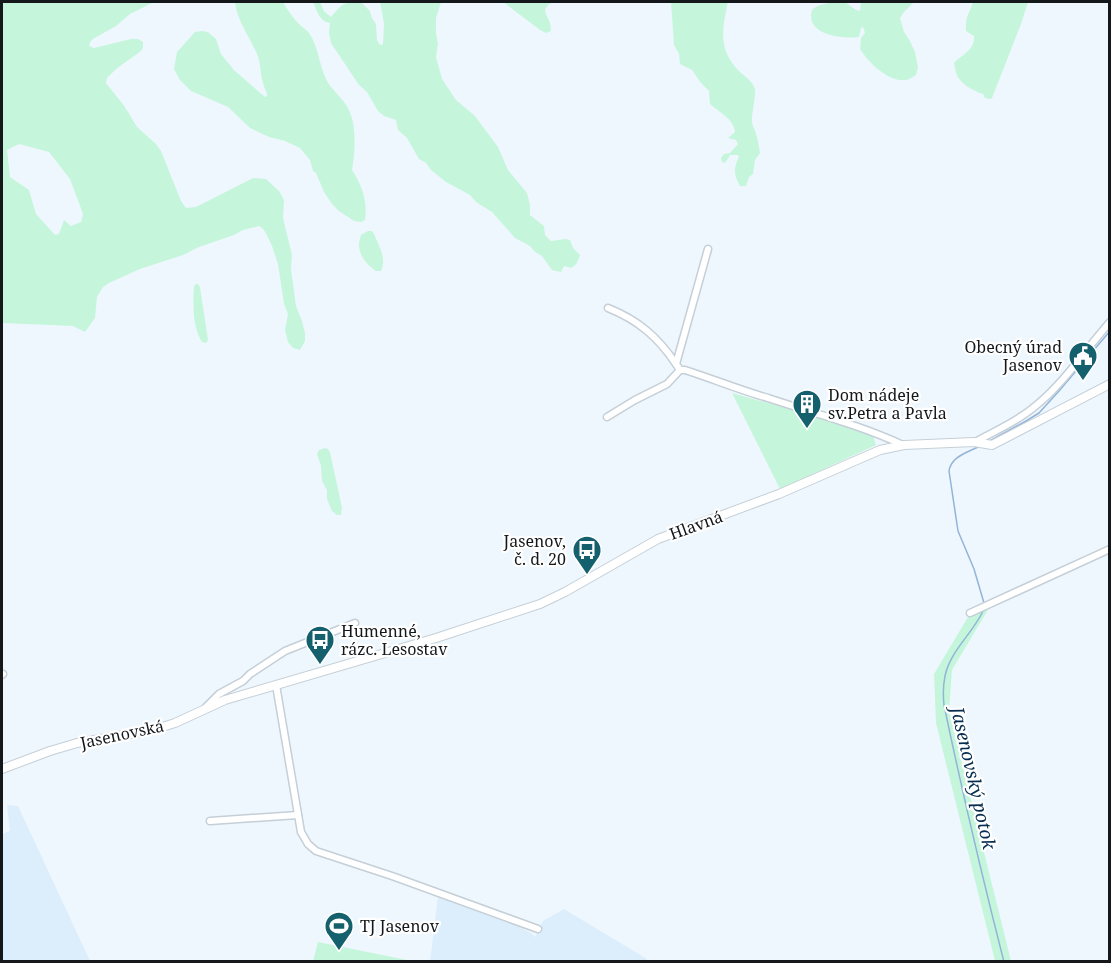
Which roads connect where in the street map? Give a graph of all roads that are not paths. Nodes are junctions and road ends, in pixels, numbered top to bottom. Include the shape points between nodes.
1 (708, 249) dead end
2 (608, 308) dead end
3 (1110, 322) edge
4 (678, 367) junction
5 (1110, 384) edge
6 (607, 417) dead end
7 (885, 436) junction
8 (976, 443) junction
9 (904, 445) junction
10 (879, 450) junction
11 (1110, 549) edge
12 (969, 613) dead end
13 (355, 623) dead end
14 (280, 683) junction
15 (205, 708) junction
16 (2, 769) edge
17 (298, 815) junction
18 (210, 821) dead end
19 (538, 929) dead end

1 - 4 street
2 - 4 street via 624,314 650,333
3 - 8 street via 1037,405
4 - 6 street via 667,384
4 - 7 street
5 - 8 street, Hlavná via 999,442
7 - 9 street
7 - 10 street via 886,445
8 - 9 street, Hlavná
9 - 10 street, Hlavná
10 - 14 street, Hlavná via 779,494 658,539 540,604
11 - 12 street
13 - 15 street via 285,651 219,694
14 - 15 street, Jasenovská
14 - 17 street
15 - 16 street, Jasenovská via 153,730 77,743
17 - 18 street
17 - 19 street via 301,832 316,850

